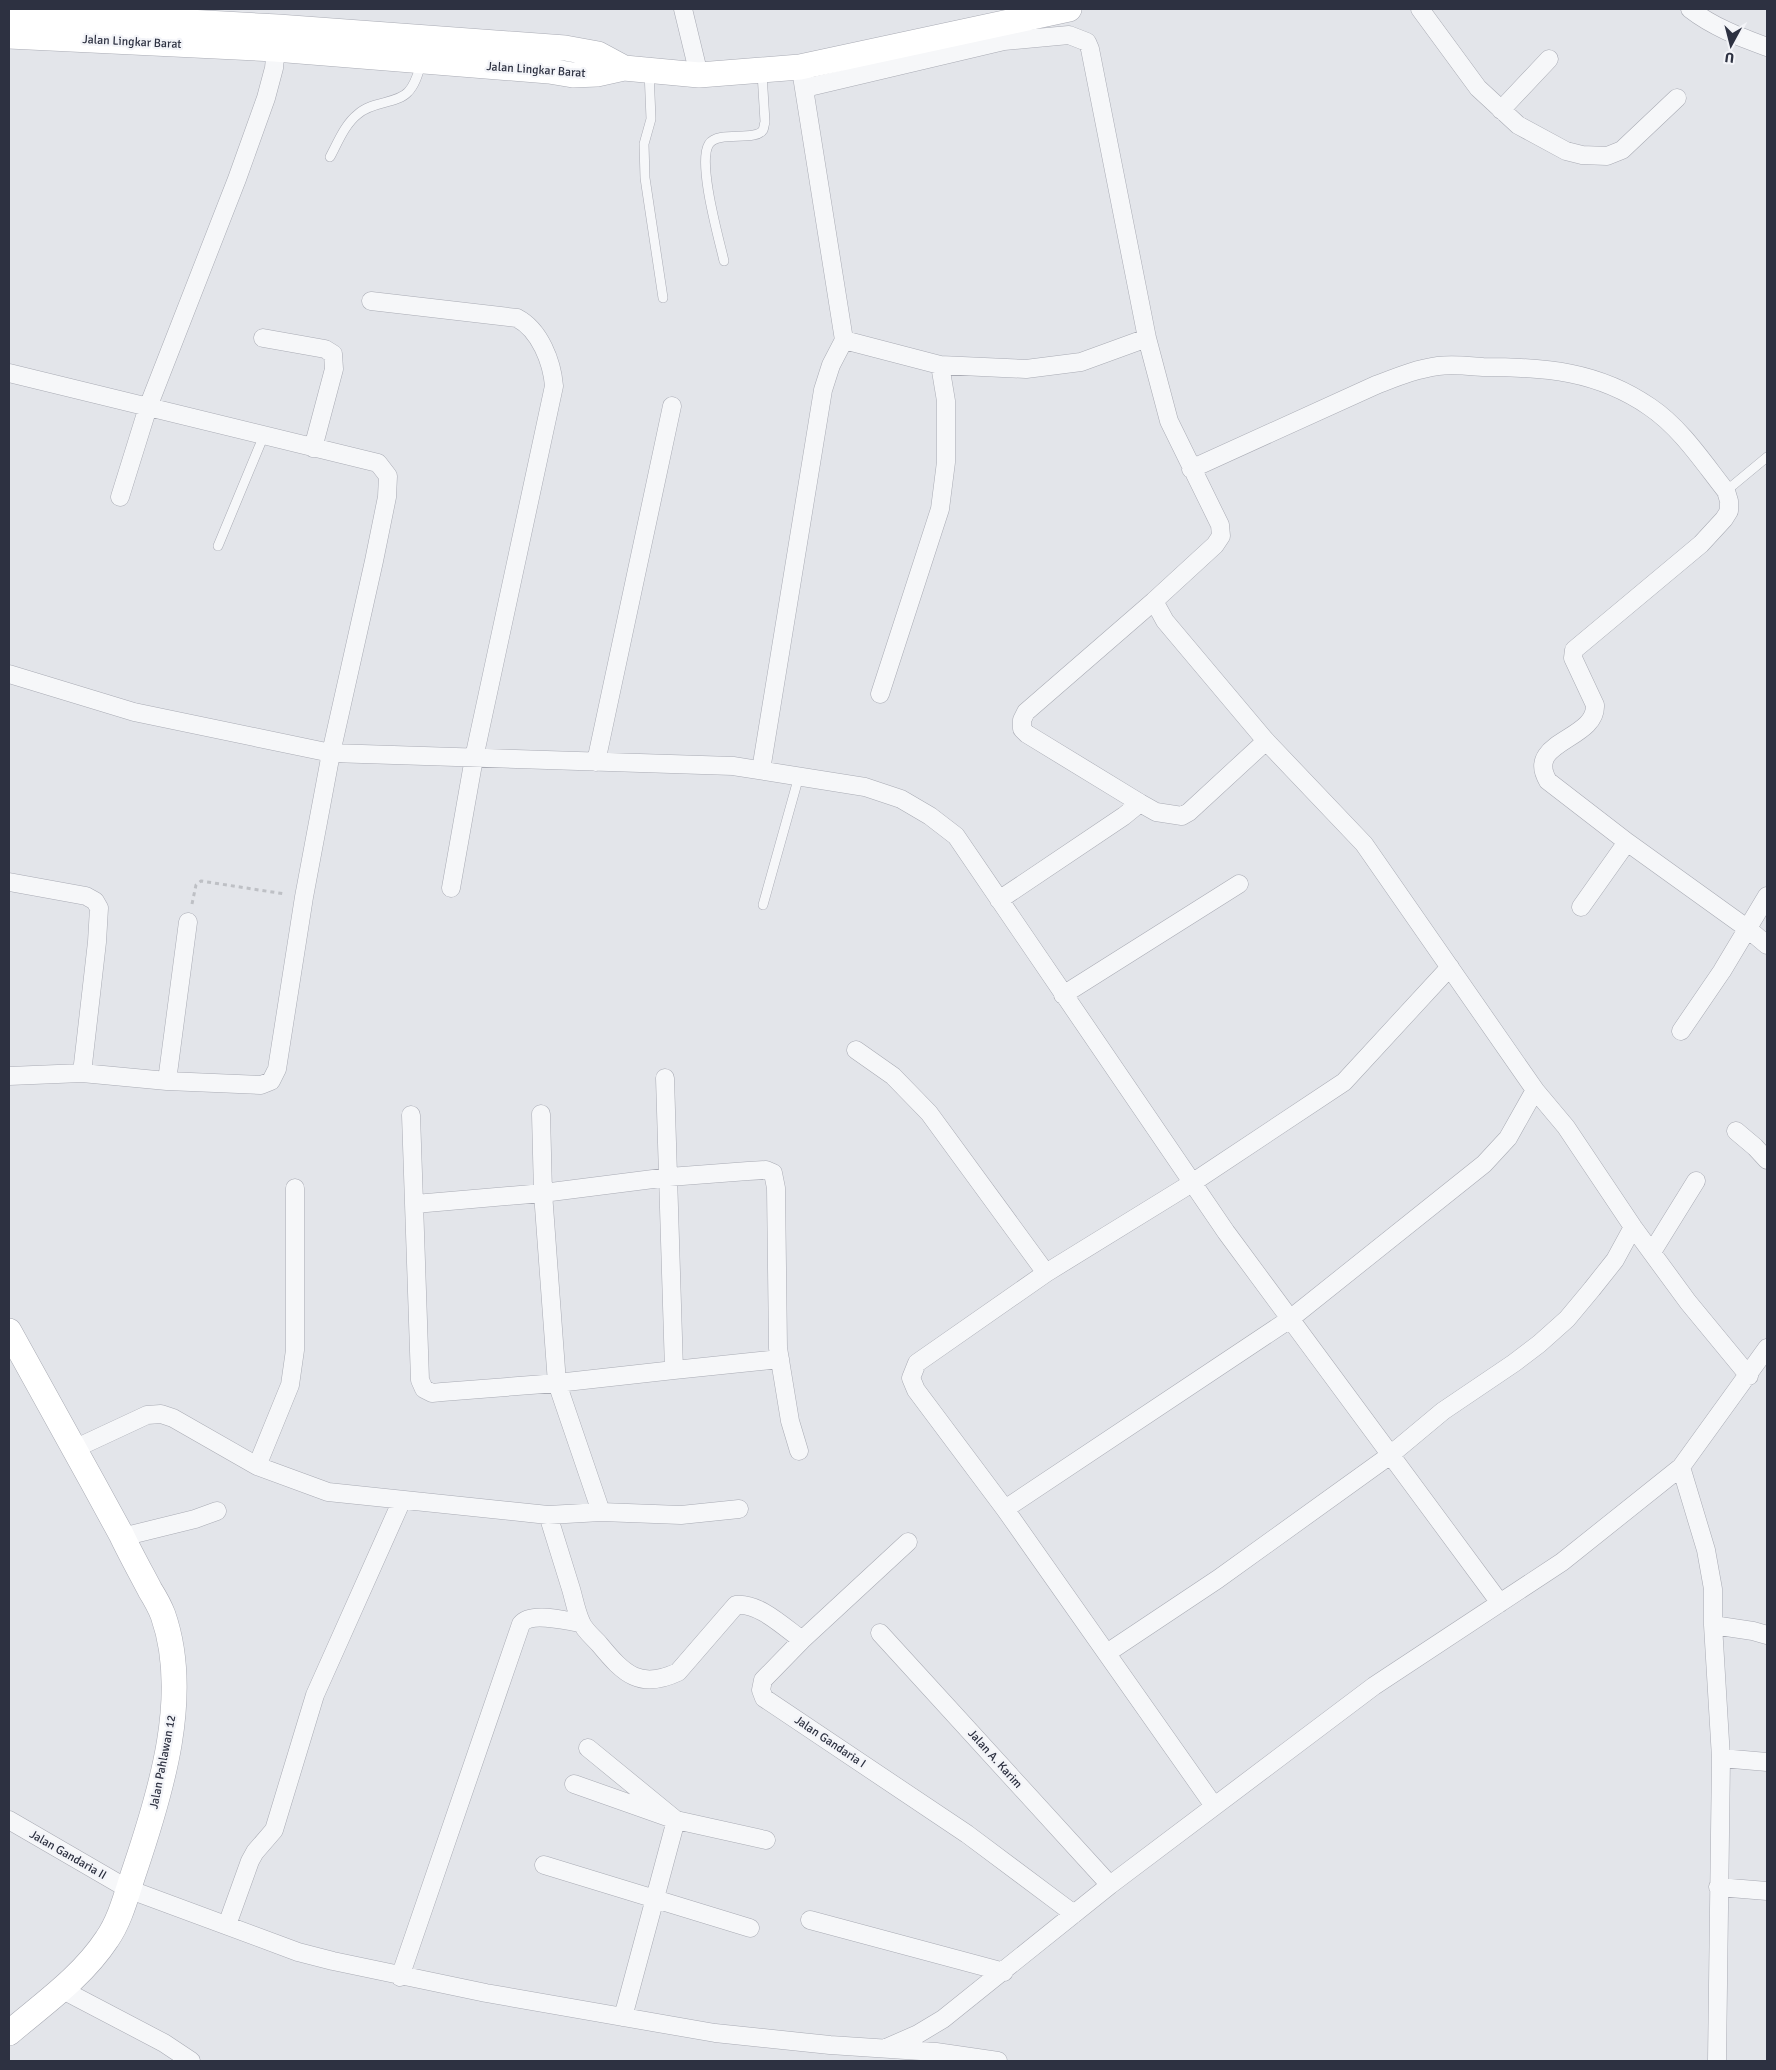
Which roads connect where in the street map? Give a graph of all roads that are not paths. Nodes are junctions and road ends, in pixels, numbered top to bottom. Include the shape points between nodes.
1 (684, 9) edge
2 (1069, 9) edge
3 (1420, 9) edge
4 (1690, 9) edge
5 (9, 12) edge
6 (9, 36) edge
7 (277, 38) junction
8 (1767, 47) edge
9 (1549, 59) dead end
10 (422, 61) junction
11 (624, 68) junction
12 (648, 70) junction
13 (762, 70) junction
14 (698, 75) junction
15 (802, 77) junction
16 (1676, 98) dead end
17 (1501, 110) junction
18 (330, 157) dead end
19 (724, 261) dead end
20 (663, 298) dead end
21 (372, 301) dead end
22 (263, 338) dead end
23 (1147, 338) junction
24 (844, 340) junction
25 (940, 365) junction
26 (9, 373) edge
27 (672, 406) dead end
28 (148, 407) junction
29 (264, 435) junction
30 (313, 448) junction
31 (1767, 458) edge
32 (1191, 469) junction
33 (1726, 491) junction
34 (120, 497) dead end
35 (218, 546) dead end
36 (1154, 600) junction
37 (9, 674) edge
38 (880, 694) dead end
39 (1266, 741) junction
40 (331, 753) junction
41 (474, 758) junction
42 (596, 762) junction
43 (761, 770) junction
44 (799, 776) junction
45 (1140, 804) junction
46 (1626, 842) junction
47 (9, 882) edge
48 (1239, 884) dead end
49 (451, 888) dead end
50 (1767, 896) edge
51 (999, 900) junction
52 (762, 905) dead end
53 (1581, 908) dead end
54 (188, 922) road end
55 (1748, 929) junction
56 (1767, 945) edge
57 (1450, 968) junction
58 (1063, 994) junction
59 (1680, 1031) dead end
60 (856, 1050) dead end
61 (9, 1073) edge
62 (82, 1073) junction
63 (666, 1078) dead end
64 (167, 1081) junction
65 (1535, 1090) junction
66 (542, 1114) dead end
67 (411, 1115) dead end
68 (1736, 1131) dead end
69 (1767, 1160) edge
70 (669, 1177) junction
71 (1696, 1181) dead end
72 (1192, 1183) junction
73 (295, 1188) dead end
74 (543, 1193) junction
75 (415, 1204) junction
76 (1633, 1227) junction
77 (1652, 1252) junction
78 (1046, 1273) junction
79 (1290, 1319) junction
80 (9, 1331) edge
81 (1767, 1348) edge
82 (780, 1359) junction
83 (674, 1370) junction
84 (1749, 1376) junction
85 (558, 1383) junction
86 (74, 1449) junction
87 (799, 1451) dead end
88 (1389, 1456) junction
89 (257, 1466) junction
90 (1681, 1466) junction
91 (402, 1500) junction
92 (738, 1509) dead end
93 (1005, 1509) junction
94 (217, 1511) dead end
95 (601, 1512) junction
96 (548, 1515) junction
97 (122, 1537) junction
98 (908, 1542) dead end
99 (1500, 1603) junction
100 (581, 1623) junction
101 (1713, 1625) junction
102 (880, 1632) dead end
103 (1767, 1635) edge
104 (802, 1640) junction
105 (1107, 1653) junction
106 (588, 1748) dead end
107 (1721, 1758) junction
108 (1767, 1762) edge
109 (574, 1784) dead end
110 (1214, 1806) junction
111 (9, 1820) edge
112 (676, 1820) junction
113 (766, 1840) dead end
114 (544, 1865) dead end
115 (1110, 1885) junction
116 (1718, 1887) junction
117 (128, 1889) junction
118 (1767, 1891) edge
119 (654, 1899) junction
120 (1074, 1914) junction
121 (810, 1920) dead end
122 (227, 1925) junction
123 (750, 1928) dead end
124 (1004, 1972) junction
125 (400, 1977) junction
126 (61, 1989) junction
127 (623, 2017) junction
128 (9, 2032) edge
129 (886, 2048) junction
130 (829, 2053) edge
131 (936, 2057) edge
132 (191, 2061) edge
133 (998, 2061) edge
134 (1717, 2061) edge

1 - 14 street
2 - 15 street
3 - 17 street via 1478,88
4 - 8 street via 1734,35
5 - 7 street, Jalan Lingkar Barat
6 - 7 street, Jalan Lingkar Barat
7 - 10 street, Jalan Lingkar Barat
7 - 11 street, Jalan Lingkar Barat via 565,48 598,54
7 - 28 street via 274,68 256,125
9 - 17 street
10 - 11 street, Jalan Lingkar Barat via 572,75
10 - 18 lane via 408,93 376,103 358,113
11 - 12 street
12 - 14 street
12 - 20 lane via 651,119 644,144 645,178
13 - 14 street
13 - 15 street
13 - 19 lane via 763,130 758,134 713,140 706,152 705,173
15 - 23 street via 1004,41 1068,35 1087,42
15 - 24 street
16 - 17 street via 1622,150 1607,156 1566,151 1518,125
21 - 41 street via 517,318 525,322 536,336 552,369 554,386
22 - 30 street via 325,349 333,354 334,370
23 - 25 street via 1081,362 1026,369
23 - 32 street via 1169,421
24 - 25 street
24 - 43 street via 823,390
25 - 38 street via 946,401 946,462 940,510
26 - 28 street
27 - 42 street
28 - 29 street
28 - 34 street
29 - 30 street
29 - 35 lane
30 - 40 street via 378,463 388,476 374,561
31 - 33 lane
32 - 33 street via 1407,372 1439,366 1516,367 1572,373 1622,390 1674,427
32 - 36 street via 1220,525 1221,536
33 - 46 street via 1729,511 1701,544 1573,653 1595,711 1586,727 1552,748 1544,763 1544,775 1548,782
36 - 39 street via 1165,621
36 - 45 street via 1026,712 1022,720 1022,729 1027,734
37 - 40 street via 134,712
39 - 45 street via 1182,816 1156,812
39 - 57 street via 1364,844
40 - 41 street
40 - 64 street via 277,1069 272,1081 261,1085
41 - 42 street
41 - 49 street
42 - 43 street via 733,766
43 - 44 street
44 - 51 street via 865,787 901,799 930,816 956,836
44 - 52 lane
45 - 51 street
46 - 53 street
46 - 55 street
47 - 62 street via 86,896 99,908
48 - 58 street
50 - 55 street
51 - 58 street
54 - 64 street
55 - 56 street
55 - 59 street
57 - 65 street
57 - 72 street via 1344,1082
58 - 72 street
60 - 78 street via 893,1076 928,1113
61 - 62 street
62 - 64 street
63 - 70 street
65 - 76 street via 1566,1127
65 - 79 street via 1508,1138 1484,1164
66 - 74 street
67 - 75 street
68 - 69 street
70 - 74 street
70 - 82 street via 766,1170 773,1173
70 - 83 street
71 - 77 street
72 - 78 street
72 - 79 street
73 - 89 street via 295,1350 290,1385
74 - 75 street
74 - 85 street
75 - 85 street via 420,1380 424,1389 432,1393
76 - 77 street
76 - 88 street via 1615,1260 1566,1319 1514,1364 1443,1411
77 - 84 street
78 - 93 street via 917,1363 911,1378 916,1390
79 - 88 street
79 - 93 street
80 - 86 street, Jalan Pahlawan 12
81 - 84 street
82 - 83 street
82 - 87 street via 790,1421
83 - 85 street
84 - 90 street
85 - 95 street
86 - 89 street via 147,1415 161,1414
86 - 97 street, Jalan Pahlawan 12
88 - 99 street
88 - 105 street via 1218,1579
89 - 91 street via 328,1492
90 - 99 street via 1562,1562
90 - 101 street via 1706,1550 1713,1589
91 - 96 street
91 - 122 street via 315,1695 274,1830 250,1861
92 - 95 street via 681,1514
93 - 105 street
94 - 97 street
95 - 96 street
96 - 100 street
97 - 117 street, Jalan Pahlawan 12 via 163,1615 172,1658 174,1701 160,1786
98 - 104 street, Jalan Gandaria I
99 - 110 street via 1374,1686
100 - 104 street via 622,1671 643,1679 678,1672 736,1605 755,1607
100 - 125 street via 535,1617 521,1624
101 - 103 street
101 - 107 street
102 - 115 street, Jalan A. Karim
104 - 120 street, Jalan Gandaria I via 763,1680 761,1690 764,1698 967,1834
105 - 110 street
106 - 112 street
107 - 108 street
107 - 116 street
109 - 112 street
110 - 115 street
111 - 117 street, Jalan Gandaria II
112 - 113 street
112 - 119 street
114 - 119 street
115 - 120 street
116 - 118 street
116 - 134 street
117 - 122 street, Jalan Gandaria II
117 - 126 street, Jalan Pahlawan 12 via 108,1938 79,1974
119 - 123 street
119 - 127 street
120 - 124 street
121 - 124 street
122 - 125 street, Jalan Gandaria II via 298,1952
124 - 129 street via 944,2019
125 - 127 street, Jalan Gandaria II
126 - 128 street, Jalan Pahlawan 12
126 - 132 street via 164,2042
127 - 130 street, Jalan Gandaria II
129 - 130 street, Jalan Gandaria II
129 - 131 street, Jalan Gandaria II
131 - 133 street, Jalan Gandaria II

